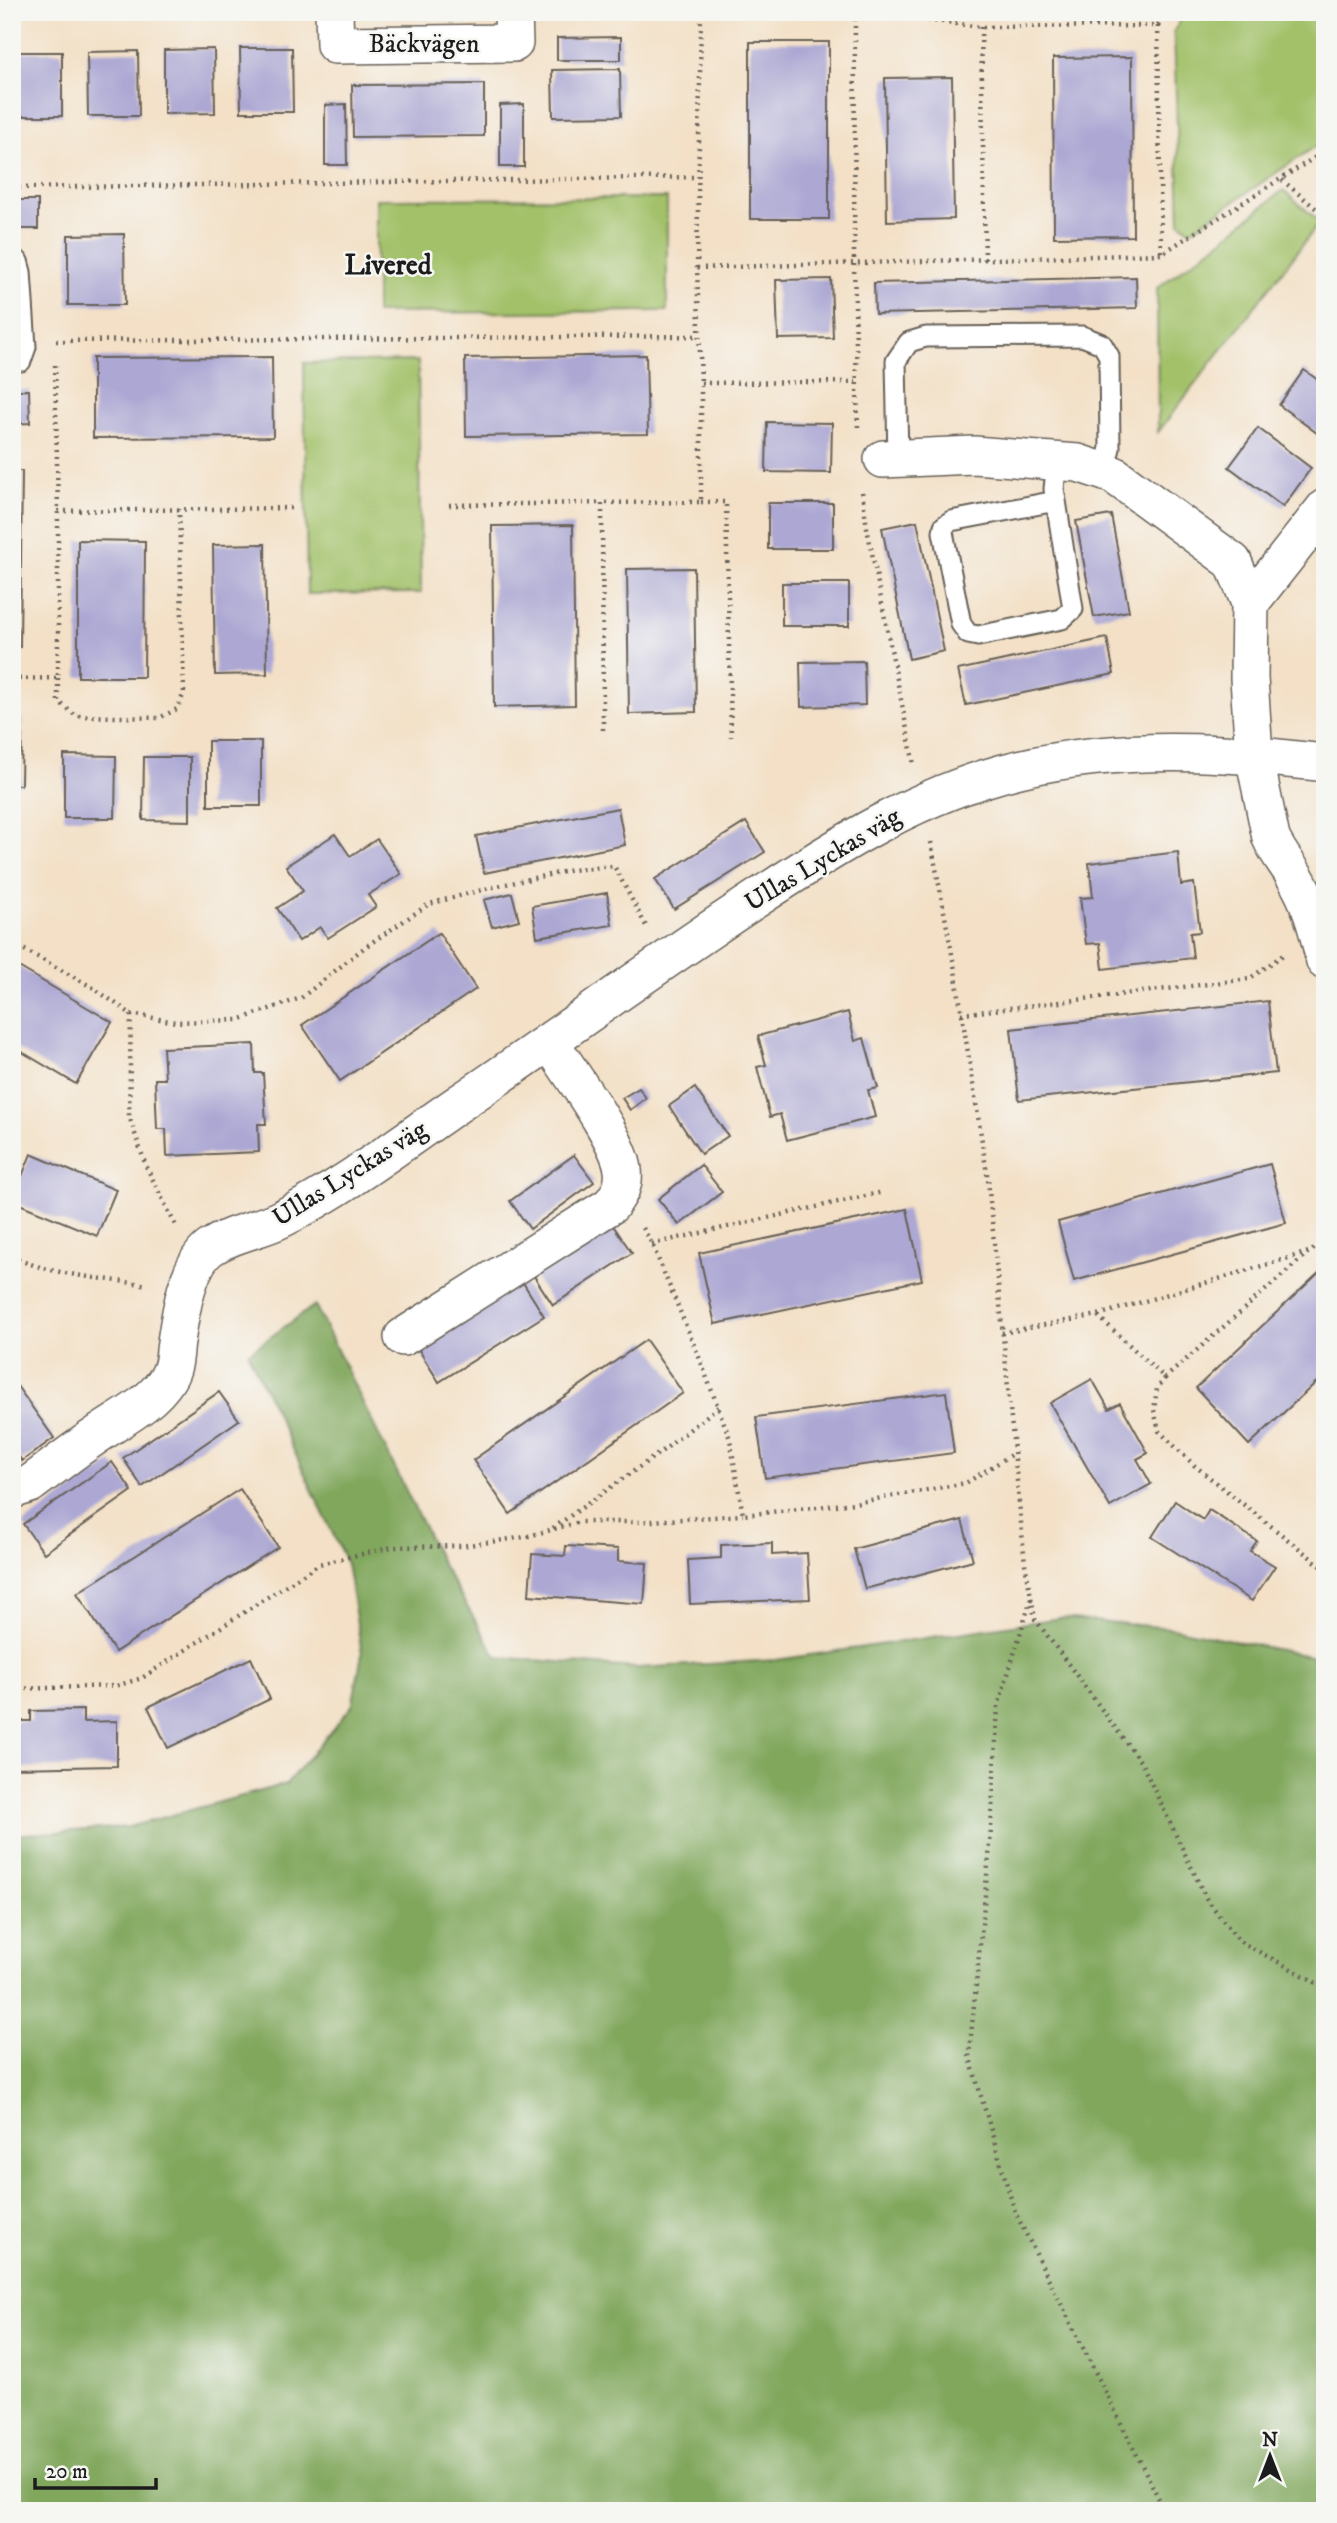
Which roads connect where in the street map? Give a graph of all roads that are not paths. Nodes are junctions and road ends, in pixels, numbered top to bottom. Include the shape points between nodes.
1 (334, 12) edge
2 (513, 14) edge
3 (12, 257) edge
4 (12, 361) edge
5 (890, 459) joint
6 (1056, 461) junction
7 (1104, 471) junction
8 (1056, 501) junction
9 (1325, 508) edge
10 (1250, 603) junction
11 (1254, 755) junction
12 (1325, 763) edge
13 (1321, 946) edge
14 (551, 1042) junction
15 (403, 1337) dead end
16 (12, 1486) edge

1 - 2 street, Bäckvägen via 335,45 514,43
3 - 4 lane via 20,272 26,347 21,360
5 - 6 street via 974,455
5 - 7 lane via 896,361 909,342 926,337 1082,335 1101,344 1109,356 1110,448
6 - 7 street
6 - 8 lane
7 - 10 street via 1233,562
8 - 8 lane via 1073,609 1062,619 978,636 968,634 961,624 944,526
9 - 10 street
10 - 11 street via 1248,678
11 - 12 street, Ullas Lyckas väg
11 - 13 street via 1271,838 1299,883
11 - 14 street, Ullas Lyckas väg via 1176,751 1077,759 1021,768 922,802 847,839 667,958
14 - 15 street via 611,1141 623,1169 621,1191 611,1205
14 - 16 street, Ullas Lyckas väg via 287,1217 210,1248 200,1257 185,1291 174,1367 165,1384 30,1484

